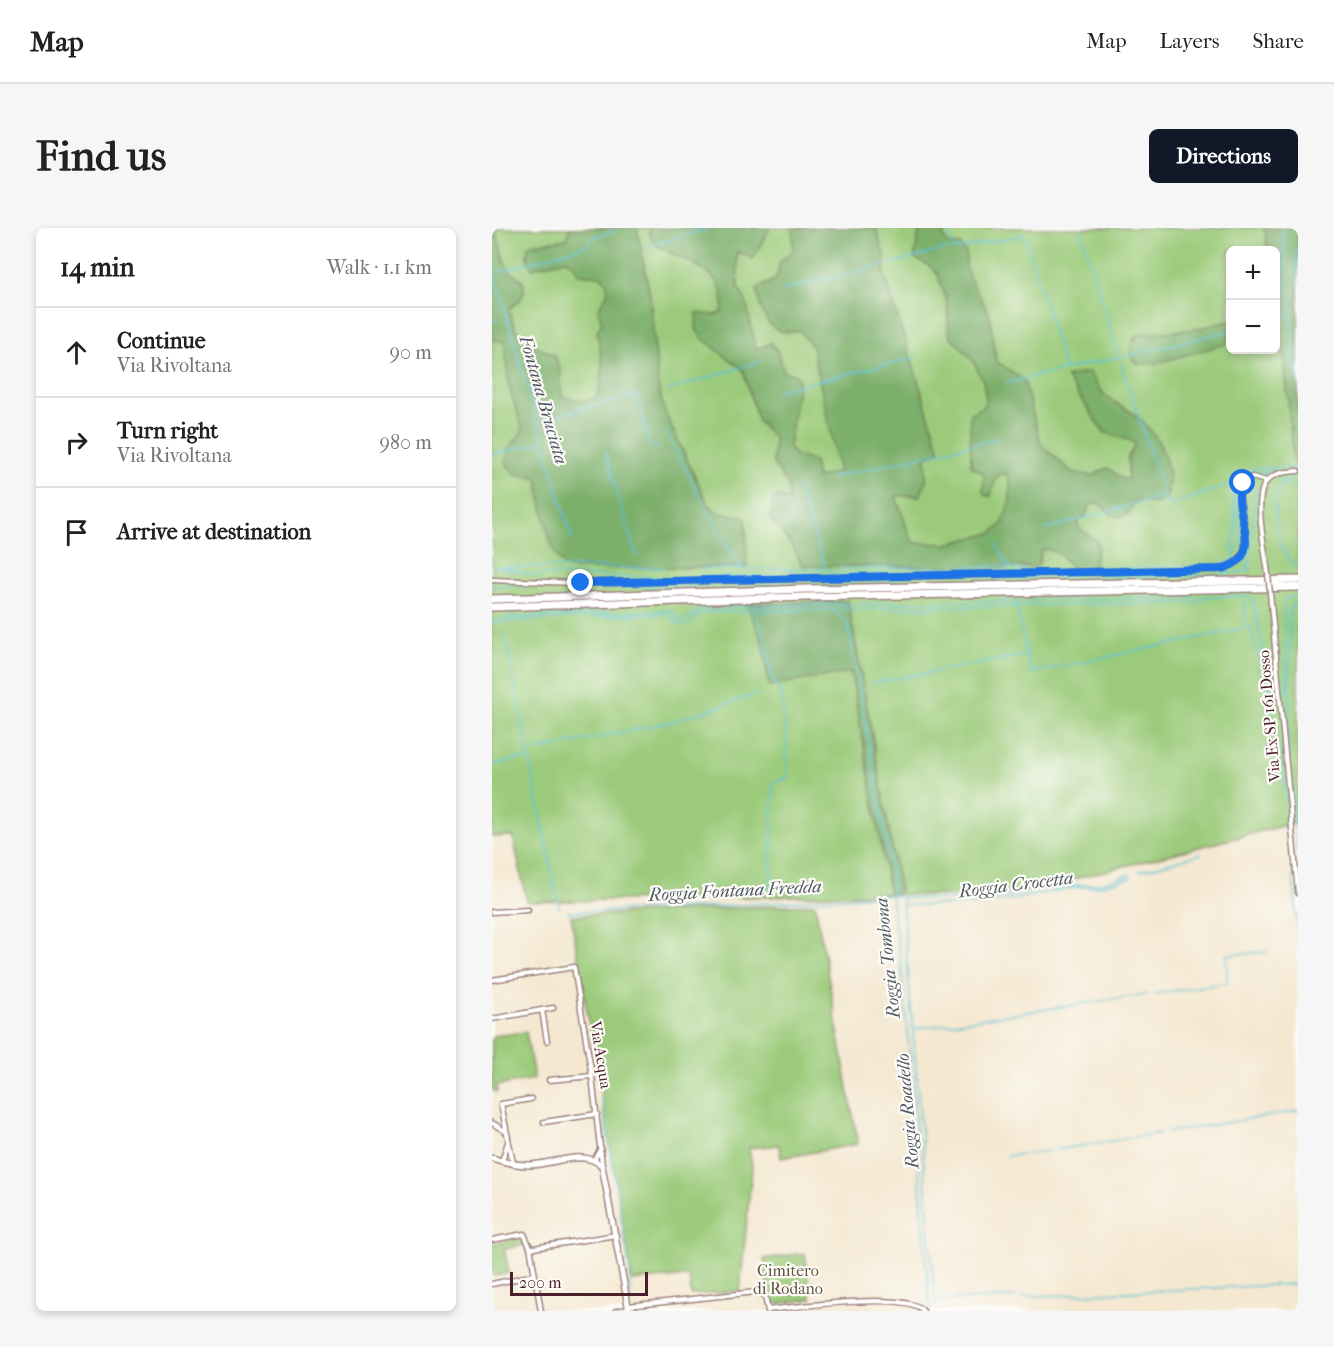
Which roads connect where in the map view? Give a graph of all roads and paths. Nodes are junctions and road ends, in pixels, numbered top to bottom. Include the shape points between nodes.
1 (1298, 471) edge
2 (1266, 481) junction
3 (492, 580) edge
4 (1298, 580) edge
5 (1298, 587) edge
6 (492, 599) edge
7 (492, 609) edge
8 (1298, 893) edge
9 (528, 910) dead end
10 (492, 912) edge
11 (492, 980) edge
12 (553, 1008) dead end
13 (542, 1010) junction
14 (492, 1019) edge
15 (547, 1041) dead end
16 (592, 1076) junction
17 (549, 1080) dead end
18 (531, 1099) dead end
19 (597, 1114) junction
20 (544, 1122) dead end
21 (492, 1123) edge
22 (506, 1132) junction
23 (508, 1141) junction
24 (601, 1147) junction
25 (492, 1158) edge
26 (594, 1160) junction
27 (502, 1161) junction
28 (513, 1163) junction
29 (602, 1166) junction
30 (616, 1235) junction
31 (492, 1240) edge
32 (530, 1247) junction
33 (534, 1275) junction
34 (492, 1284) edge
35 (628, 1309) edge
36 (541, 1311) edge
37 (616, 1311) edge
38 (768, 1311) edge
39 (923, 1311) edge

1 - 2 street via 1276,474
2 - 3 street via 1252,477 1240,486 1245,546 1235,563 1217,570 674,582
2 - 8 street, Via Ex SP 161 Dosso, bridge via 1260,501
4 - 6 highway
5 - 7 highway via 603,602
9 - 10 street
11 - 16 street, Via Acqua via 574,967
12 - 13 street
13 - 14 street
13 - 15 street
16 - 17 street
16 - 19 street, Via Acqua
18 - 22 street via 501,1104
19 - 20 street
19 - 24 street, Via Acqua
21 - 22 street
22 - 23 street
23 - 27 street
23 - 28 street
24 - 26 street
24 - 29 street, Via Acqua
25 - 27 street
26 - 28 street
26 - 29 street
27 - 28 street
29 - 30 street
30 - 32 street
30 - 35 street
31 - 32 street via 524,1234
32 - 33 street
33 - 34 street
33 - 36 street
35 - 37 street
35 - 38 street via 756,1292 765,1296
38 - 39 street via 856,1301 915,1304

